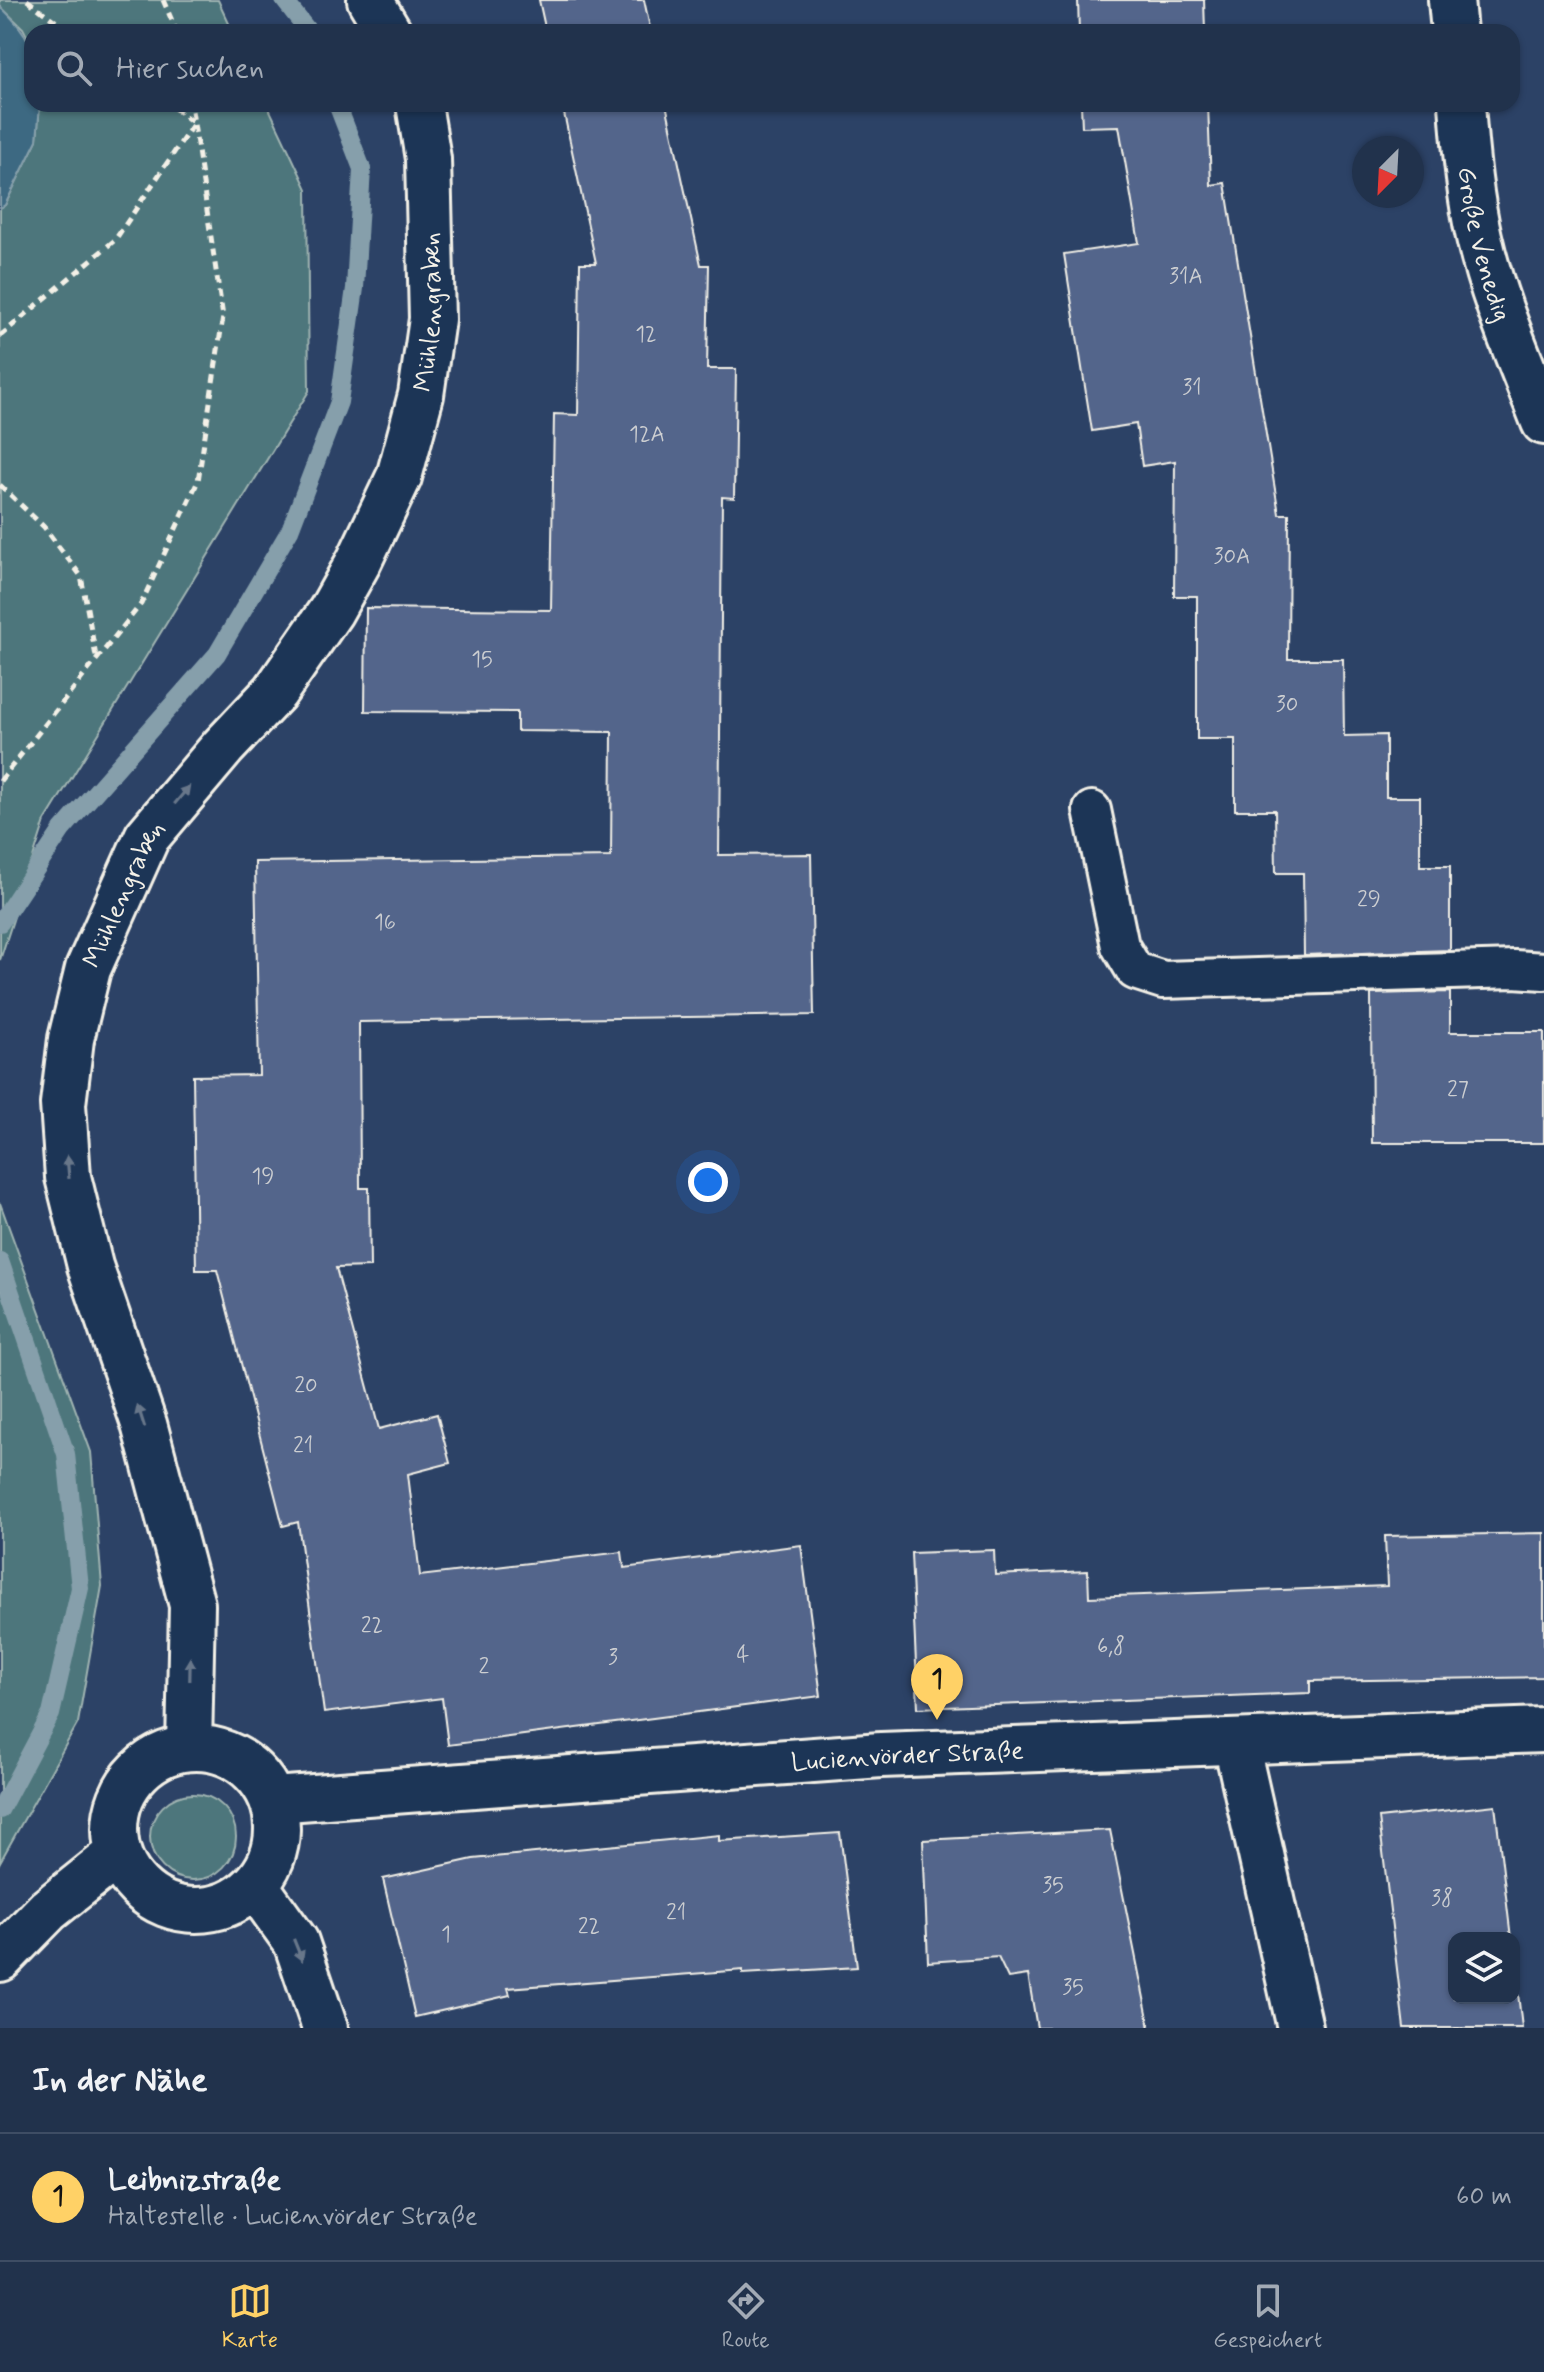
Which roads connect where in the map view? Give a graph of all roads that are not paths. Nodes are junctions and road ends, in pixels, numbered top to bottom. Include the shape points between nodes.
1 (370, 0) edge
2 (1451, 0) edge
3 (384, 24) edge
4 (1453, 24) edge
5 (420, 112) edge
6 (1463, 112) edge
7 (1544, 422) edge
8 (1092, 810) dead end
9 (1544, 971) edge
10 (1544, 1730) edge
11 (1236, 1743) junction
12 (189, 1747) junction
13 (273, 1800) junction
14 (118, 1854) junction
15 (255, 1885) junction
16 (0, 1959) edge
17 (325, 2028) edge
18 (1300, 2028) edge

1 - 3 street
2 - 4 street
12 -> 5 street, Mühlengraben via 192,1605 144,1424 90,1266 68,1177 63,1104 71,1039 88,969 147,837 275,692 331,611 399,477 421,395 432,319 428,159
6 - 7 street, Große Venedig via 1479,239
8 - 9 lane via 1120,946 1135,971 1163,980
10 - 11 street, Lucienvörder Straße
11 - 13 street, Lucienvörder Straße via 881,1755
11 - 18 street
12 - 13 street via 215,1750 239,1761
12 - 14 street via 144,1766 128,1784 117,1806
13 - 15 street via 276,1846
14 - 15 street via 131,1879 152,1898 177,1909 206,1910 232,1902
14 - 16 street via 48,1910
15 -> 17 street via 296,1942

